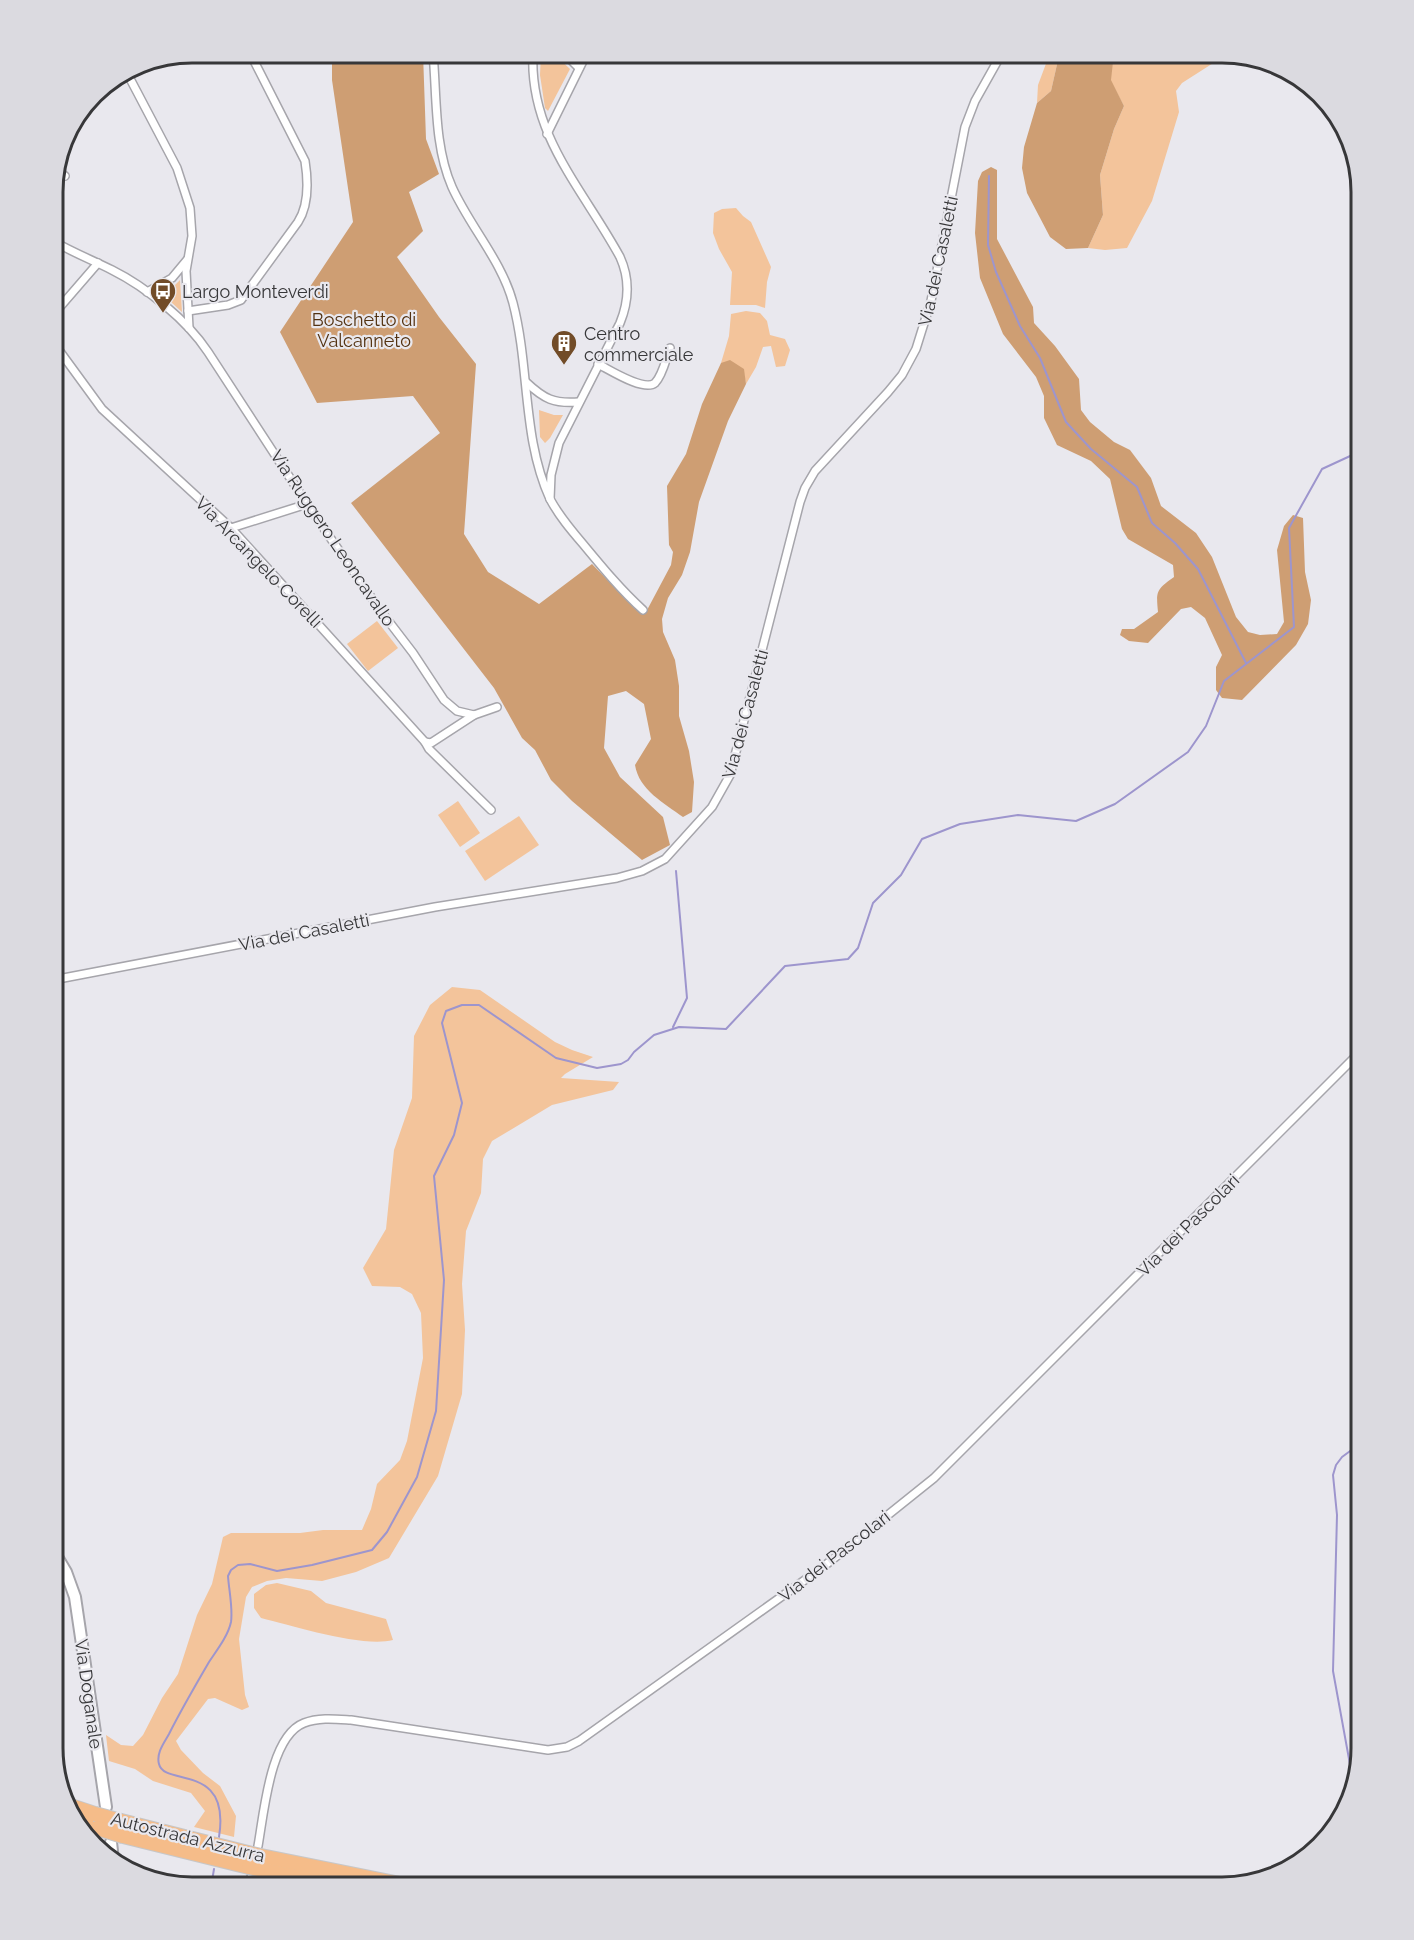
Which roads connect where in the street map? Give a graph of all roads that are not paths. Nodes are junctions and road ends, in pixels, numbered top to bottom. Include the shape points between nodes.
1 (256, 63) edge
2 (434, 63) edge
3 (533, 63) edge
4 (574, 63) edge
5 (582, 63) edge
6 (996, 63) edge
7 (579, 68) junction
8 (130, 79) edge
9 (547, 134) junction
10 (63, 246) edge
11 (187, 260) junction
12 (98, 263) junction
13 (147, 292) junction
14 (63, 303) edge
15 (188, 311) junction
16 (189, 328) junction
17 (670, 348) dead end
18 (63, 355) edge
19 (598, 364) junction
20 (526, 382) junction
21 (579, 402) junction
22 (550, 499) junction
23 (307, 504) junction
24 (231, 528) junction
25 (643, 610) dead end
26 (497, 707) dead end
27 (474, 715) junction
28 (425, 742) junction
29 (491, 810) dead end
30 (63, 978) edge
31 (1351, 1063) edge
32 (63, 1567) edge
33 (77, 1806) edge
34 (100, 1810) junction
35 (89, 1826) edge
36 (117, 1839) junction
37 (188, 1846) junction
38 (115, 1851) edge
39 (251, 1861) junction
40 (250, 1877) edge
41 (311, 1877) edge
42 (352, 1877) edge

1 - 15 street via 303,155 304,209 241,300
2 - 20 street via 444,163 452,186 508,286 518,322
3 - 9 street via 535,95
4 - 7 street
5 - 7 street
6 - 30 street, Via dei Casaletti via 965,127 931,301 916,349 895,384 808,481 730,775 712,807 669,855 645,870 617,878 435,907
7 - 9 street
8 - 11 street via 183,182 192,221
9 - 19 street via 626,274 624,314
10 - 12 street, Via Ruggero Leoncavallo
11 - 13 street via 172,278
11 - 15 street
12 - 13 street, Via Ruggero Leoncavallo
12 - 14 street
13 - 16 street, Via Ruggero Leoncavallo
15 - 16 street
16 - 23 street, Via Ruggero Leoncavallo
17 - 19 street via 659,377 650,385 638,384
18 - 24 street, Via Arcangelo Corelli via 105,412
19 - 21 street
20 - 21 street via 550,401
20 - 22 street via 536,458
21 - 22 street via 557,448
22 - 25 street via 603,569
23 - 24 street
23 - 27 street, Via Ruggero Leoncavallo via 444,700 457,711
24 - 28 street, Via Arcangelo Corelli
26 - 27 street
27 - 28 street
28 - 29 street, Via Arcangelo Corelli
31 - 39 street, Via dei Pascolari via 946,1466 813,1574 567,1747 548,1750 351,1720 322,1719 301,1724 288,1734 276,1757
32 - 34 main road, Via Doganale via 75,1598
33 - 34 highway, Autostrada Azzurra
34 - 37 highway, Autostrada Azzurra, bridge
35 - 36 highway, Autostrada Azzurra, bridge
36 - 37 highway, Autostrada Azzurra
36 - 38 main road
37 - 39 highway, Autostrada Azzurra
39 - 40 street, Via dei Pascolari
39 - 41 highway, Autostrada Azzurra
39 - 42 highway, Autostrada Azzurra

